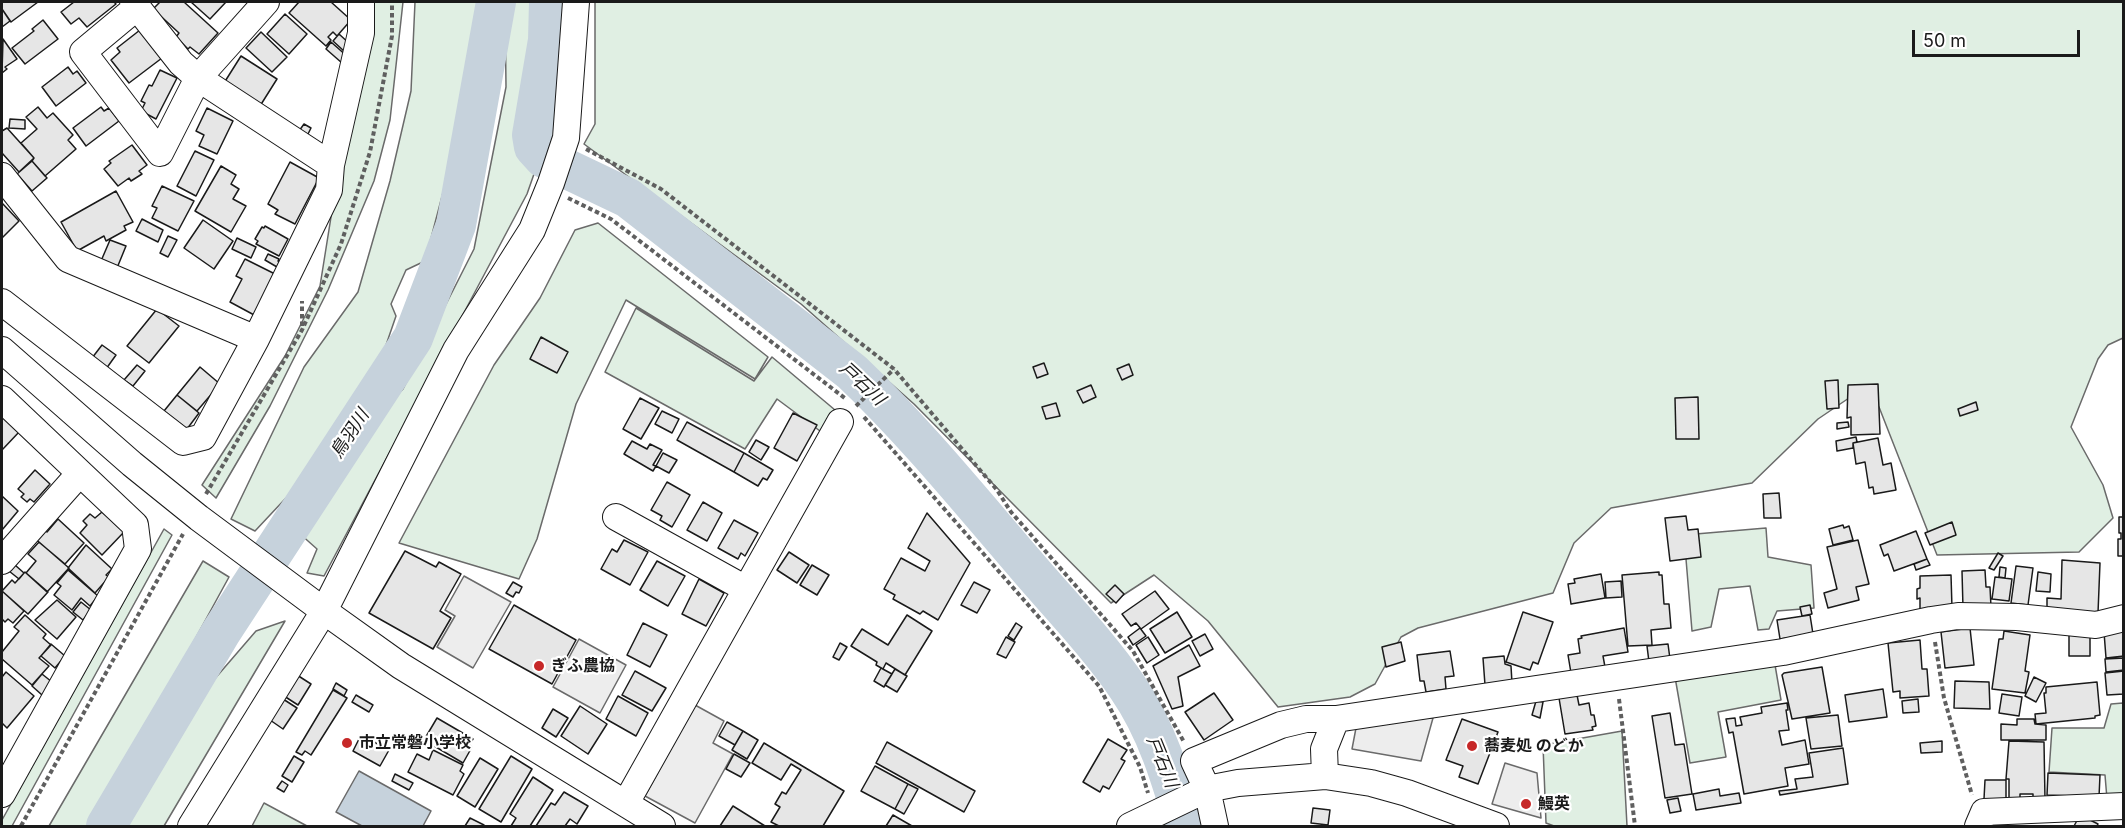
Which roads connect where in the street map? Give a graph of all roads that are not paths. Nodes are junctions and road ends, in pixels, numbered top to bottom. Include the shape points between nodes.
1 (266, 2) edge
2 (361, 2) edge
3 (576, 2) edge
4 (135, 4) edge
5 (198, 78) junction
6 (331, 165) junction
7 (2, 176) edge
8 (2, 302) edge
9 (256, 339) junction
10 (2, 350) edge
11 (2, 399) edge
12 (854, 412) road end
13 (80, 473) junction
14 (616, 517) dead end
15 (2, 561) edge
16 (746, 589) junction
17 (318, 607) junction
18 (2124, 618) edge
19 (274, 689) junction
20 (1336, 719) junction
21 (1325, 776) junction
22 (1202, 791) junction
23 (2, 794) edge
24 (626, 803) junction
25 (2124, 806) edge
26 (1981, 819) edge
27 (191, 826) edge
28 (211, 826) edge
29 (662, 826) edge
30 (1130, 826) edge
31 (1215, 826) edge
32 (1496, 826) edge

1 - 5 street
2 - 6 street via 361,33
3 - 17 street via 565,143 532,230 456,350
4 - 5 street via 181,63
4 - 5 street via 83,52 160,153
5 - 6 street
6 - 9 street via 329,190
7 - 9 street via 68,259
8 - 9 street via 183,442 203,437
10 - 17 street via 132,464
11 - 13 street
12 - 16 street
13 - 15 street
13 - 23 street via 135,525 138,549
14 - 16 street
16 - 24 street
17 - 19 street
17 - 24 street via 401,666
18 - 20 street via 2096,625 1958,616 1783,651
19 - 27 street
19 - 28 street
20 - 21 street via 1324,749
20 - 22 street via 1306,719 1281,725 1194,761
21 - 22 street via 1238,783
21 - 32 street via 1407,792
22 - 30 street
22 - 31 street
24 - 29 street
25 - 26 street

